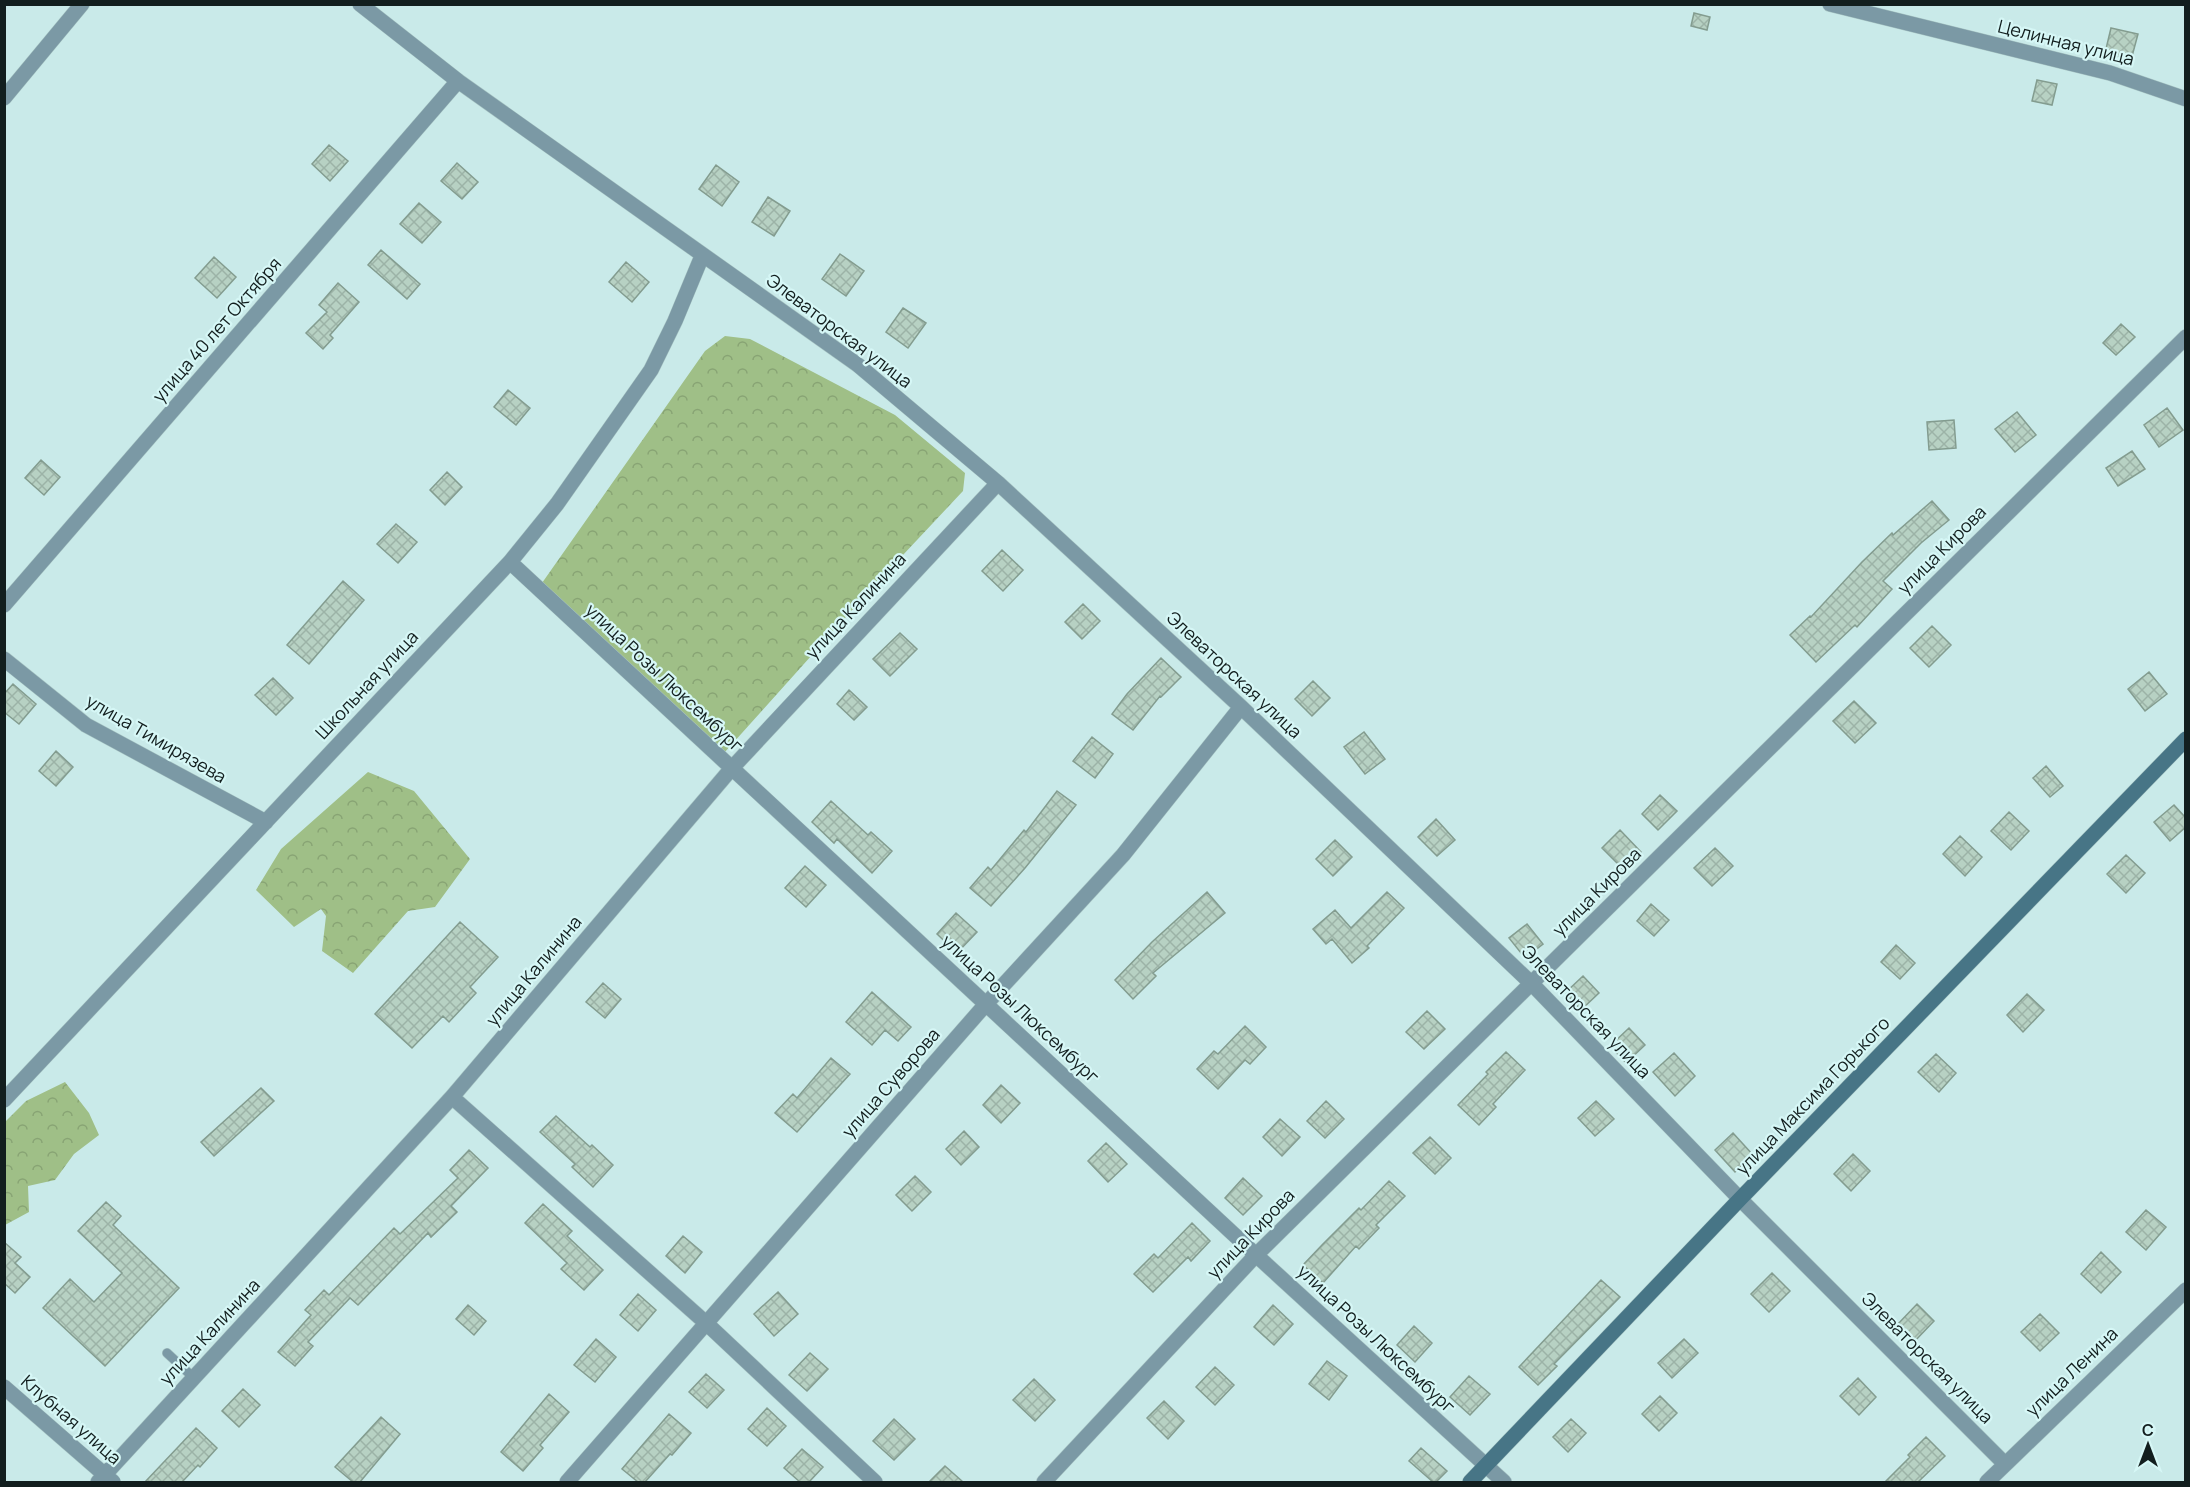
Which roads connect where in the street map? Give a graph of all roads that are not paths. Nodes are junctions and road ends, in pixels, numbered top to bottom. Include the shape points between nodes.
1 (82, 4) edge
2 (360, 4) edge
3 (1830, 4) edge
4 (458, 81) junction
5 (4, 98) edge
6 (2186, 99) edge
7 (702, 256) junction
8 (2186, 337) edge
9 (998, 483) junction
10 (510, 562) junction
11 (4, 605) edge
12 (4, 659) edge
13 (1241, 707) junction
14 (2186, 739) edge
15 (732, 768) junction
16 (266, 822) junction
17 (1532, 984) junction
18 (986, 1004) junction
19 (452, 1097) junction
20 (4, 1100) edge
21 (1740, 1199) junction
22 (1256, 1255) junction
23 (2186, 1290) edge
24 (706, 1323) junction
25 (167, 1353) dead end
26 (194, 1378) junction
27 (4, 1387) edge
28 (2004, 1463) junction
29 (1485, 1466) junction
30 (105, 1480) edge
31 (567, 1482) edge
32 (875, 1482) edge
33 (1044, 1482) edge
34 (1470, 1482) edge
35 (1504, 1482) edge
36 (1987, 1482) edge

1 - 5 street
2 - 4 street, Элеваторская улица
3 - 6 street, Целинная улица via 2110,73
4 - 7 street, Элеваторская улица
4 - 11 street, улица 40 лет Октября
7 - 9 street, Элеваторская улица via 858,365
7 - 10 street, Школьная улица via 651,370 557,504
8 - 17 street, улица Кирова
9 - 13 street, Элеваторская улица
9 - 15 street, улица Калинина
10 - 15 street, улица Розы Люксембург
10 - 16 street, Школьная улица
12 - 16 street, улица Тимирязева via 86,725
13 - 17 street, Элеваторская улица
13 - 18 street, улица Суворова via 1123,855
14 - 21 street, улица Максима Горького
15 - 18 street, улица Розы Люксембург
15 - 19 street, улица Калинина
16 - 20 street, Школьная улица
17 - 21 street, Элеваторская улица
17 - 22 street, улица Кирова
18 - 22 street, улица Розы Люксембург
18 - 24 street, улица Суворова
19 - 24 street
19 - 26 street, улица Калинина
21 - 28 street, Элеваторская улица
21 - 29 street, улица Максима Горького
22 - 29 street, улица Розы Люксембург
22 - 33 street, улица Кирова
23 - 28 street, улица Ленина
24 - 31 street, улица Суворова
24 - 32 street
25 - 26 lane
26 - 30 street, улица Калинина
27 - 30 street, Клубная улица
28 - 36 street, улица Ленина
29 - 34 street, улица Максима Горького
29 - 35 street, улица Розы Люксембург

